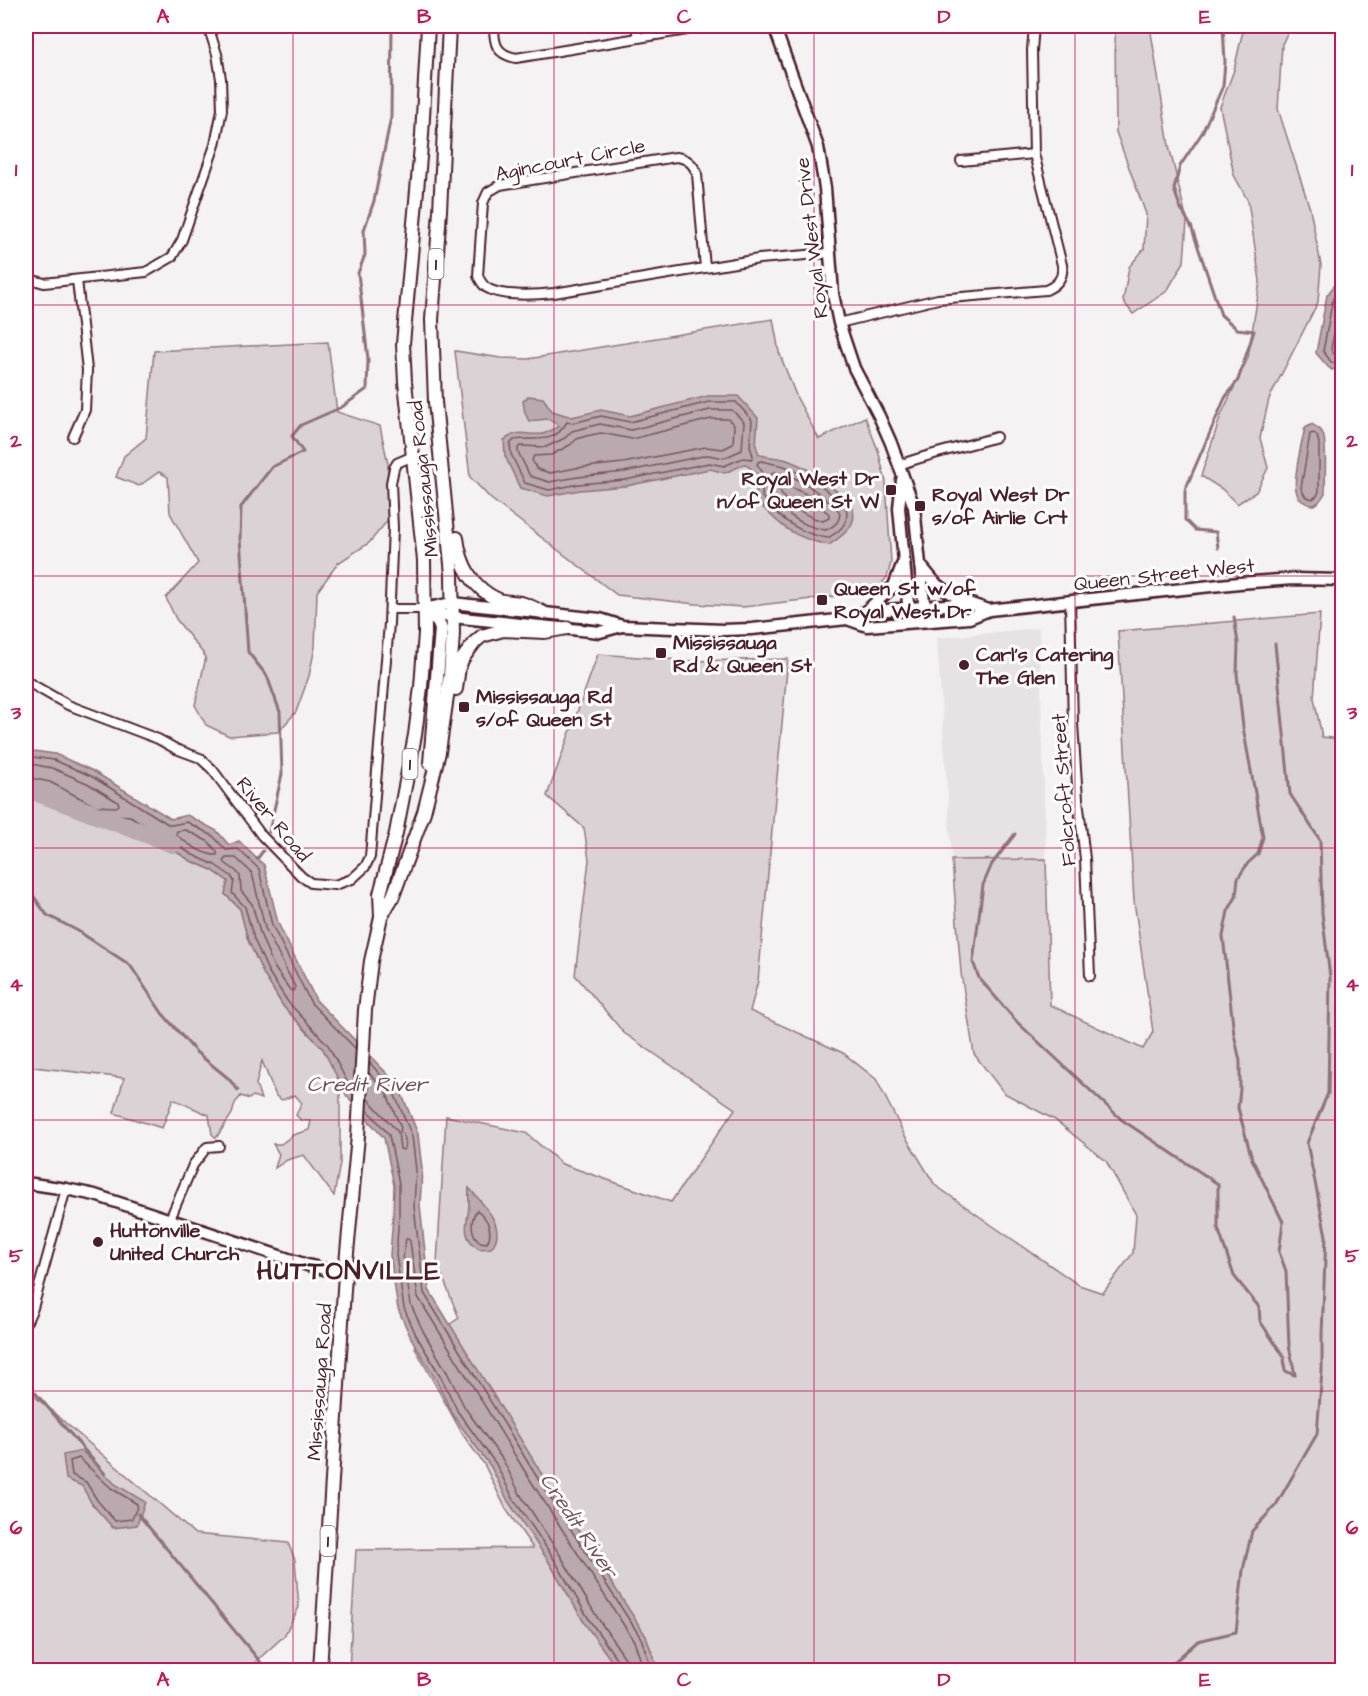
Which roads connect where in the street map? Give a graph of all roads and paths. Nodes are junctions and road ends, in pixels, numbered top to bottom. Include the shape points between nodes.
1 (208, 26) edge
2 (428, 26) edge
3 (448, 26) edge
4 (494, 26) edge
5 (636, 26) edge
6 (705, 26) edge
7 (774, 26) edge
8 (915, 26) edge
9 (941, 26) edge
10 (1034, 26) edge
11 (638, 38) junction
12 (1034, 153) junction
13 (961, 161) dead end
14 (830, 253) junction
15 (705, 268) junction
16 (26, 278) edge
17 (77, 280) junction
18 (839, 323) junction
19 (73, 437) dead end
20 (996, 437) dead end
21 (413, 456) junction
22 (899, 465) junction
23 (902, 477) junction
24 (445, 502) junction
25 (903, 559) junction
26 (921, 565) junction
27 (1342, 580) edge
28 (1070, 602) junction
29 (452, 603) junction
30 (968, 603) junction
31 (925, 607) junction
32 (909, 608) junction
33 (390, 609) junction
34 (425, 609) junction
35 (989, 610) junction
36 (865, 612) junction
37 (544, 613) junction
38 (452, 617) junction
39 (848, 619) junction
40 (926, 621) junction
41 (910, 623) junction
42 (622, 626) junction
43 (567, 628) junction
44 (26, 681) edge
45 (439, 752) junction
46 (433, 778) junction
47 (381, 917) junction
48 (1090, 976) dead end
49 (219, 1146) dead end
50 (26, 1183) edge
51 (66, 1189) junction
52 (170, 1219) junction
53 (345, 1274) junction
54 (27, 1322) dead end
55 (320, 1671) edge

1 - 17 street via 217,54 222,110 215,146 182,240 172,257 146,272
2 - 21 main road, Mississauga Road / 1 via 403,344
3 - 24 main road, Mississauga Road / 1 via 432,320
4 - 11 street via 497,46 505,55 516,58
5 - 11 street
6 - 11 street
7 - 14 main road, Royal West Drive via 818,147
8 - 9 street
10 - 12 street
12 - 13 street
12 - 18 street via 1062,265 1062,277 1055,285 1046,290 939,299
14 - 15 street, Agincourt Circle
14 - 18 main road, Royal West Drive
15 - 15 street, Agincourt Circle via 697,174 691,163 682,158 500,185 488,192 483,203 478,276 488,289 544,294
16 - 17 street via 44,283
17 - 19 street via 87,370 85,410
18 - 22 main road, Royal West Drive via 854,368
20 - 22 street
21 - 33 street, River Road via 397,464 391,483
21 - 34 main road, Mississauga Road / 1
22 - 23 main road, Royal West Drive
23 - 25 main road, Royal West Drive via 899,508
23 - 26 main road, Royal West Drive via 914,507
24 - 29 main road, Mississauga Road / 1
24 - 37 main road via 454,508 460,557 479,587 498,599 526,604
25 - 32 main road, Royal West Drive
25 - 36 main road via 894,586
26 - 30 main road via 937,585
26 - 31 main road, Royal West Drive
27 - 28 main road, Queen Street West via 1293,579
28 - 35 main road, Queen Street West
28 - 48 street, Folcroft Street via 1073,724
29 - 34 main road, Queen Street West
29 - 37 main road, Queen Street West
29 - 38 main road, Mississauga Road / 1
30 - 31 main road, Queen Street West
30 - 35 main road, Queen Street West
31 - 32 main road, Queen Street West
31 - 40 main road, Royal West Drive
32 - 36 main road, Queen Street West
32 - 41 main road, Royal West Drive
33 - 34 street
33 - 44 street, River Road via 370,857 360,874 335,885 318,885 302,877 262,836 200,758 68,705
34 - 38 main road, Queen Street West
34 - 46 main road via 441,630 430,758
34 - 47 main road, Mississauga Road / 1 via 416,735 380,894
35 - 40 main road, Queen Street West via 969,618
36 - 39 main road, Queen Street West
37 - 42 main road, Queen Street West via 600,619
38 - 43 main road, Queen Street West
38 - 45 main road, Mississauga Road / 1 via 450,676
39 - 41 main road, Queen Street West via 867,626
39 - 42 main road, Queen Street West via 723,630
40 - 41 main road, Queen Street West
42 - 43 main road, Queen Street West via 600,632
43 - 45 main road via 545,632 496,631 475,642 459,667 450,738
45 - 46 main road, Mississauga Road / 1
46 - 47 main road, Mississauga Road / 1 via 393,896
47 - 53 main road, Mississauga Road / 1 via 365,1010
49 - 52 street via 207,1147 193,1165
50 - 51 main road
51 - 52 main road
51 - 54 street
52 - 53 main road
53 - 55 main road, Mississauga Road / 1

